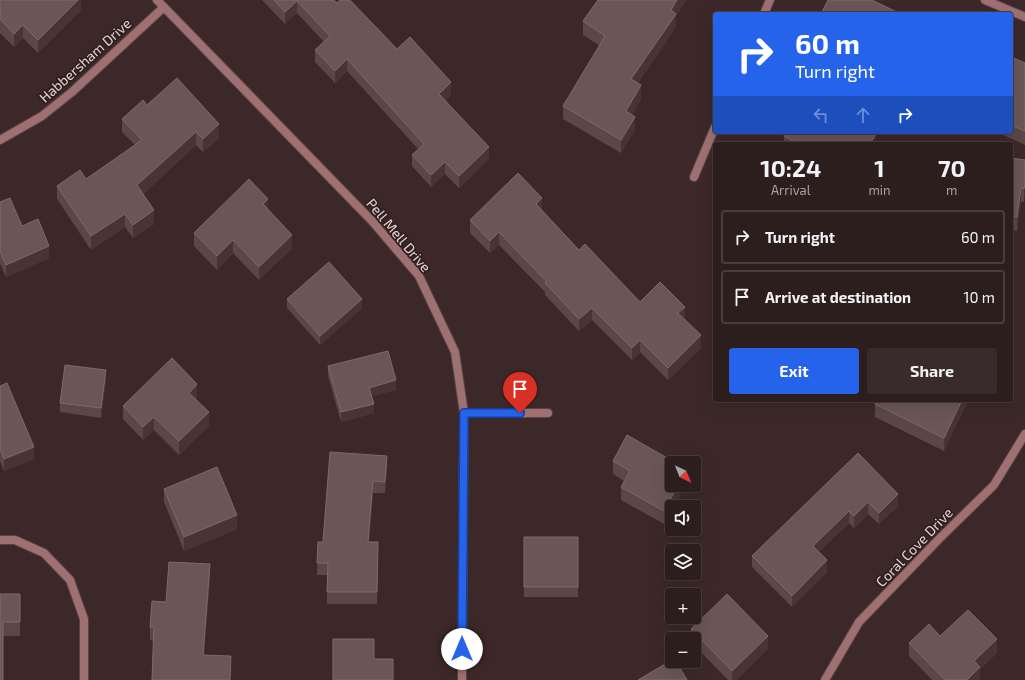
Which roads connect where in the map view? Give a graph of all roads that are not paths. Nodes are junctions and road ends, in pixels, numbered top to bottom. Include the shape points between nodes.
1 (157, 0) edge
2 (770, 0) edge
3 (985, 0) edge
4 (164, 6) junction
5 (765, 12) edge
6 (1025, 17) edge
7 (713, 132) edge
8 (0, 140) edge
9 (694, 177) dead end
10 (464, 413) junction
11 (548, 414) dead end
12 (1025, 434) edge
13 (0, 540) edge
14 (84, 680) edge
15 (462, 680) edge
16 (825, 680) edge

1 - 4 street, Pell Mell Drive
2 - 5 street
3 - 6 street
4 - 8 street, Habbersham Drive via 72,92 42,116
4 - 10 street, Pell Mell Drive via 372,221 419,276 455,352
7 - 9 street
10 - 11 street
10 - 15 street, Pell Mell Drive
12 - 16 street, Coral Cove Drive via 994,485 859,622
13 - 14 street via 15,540 44,553 70,580 84,619

